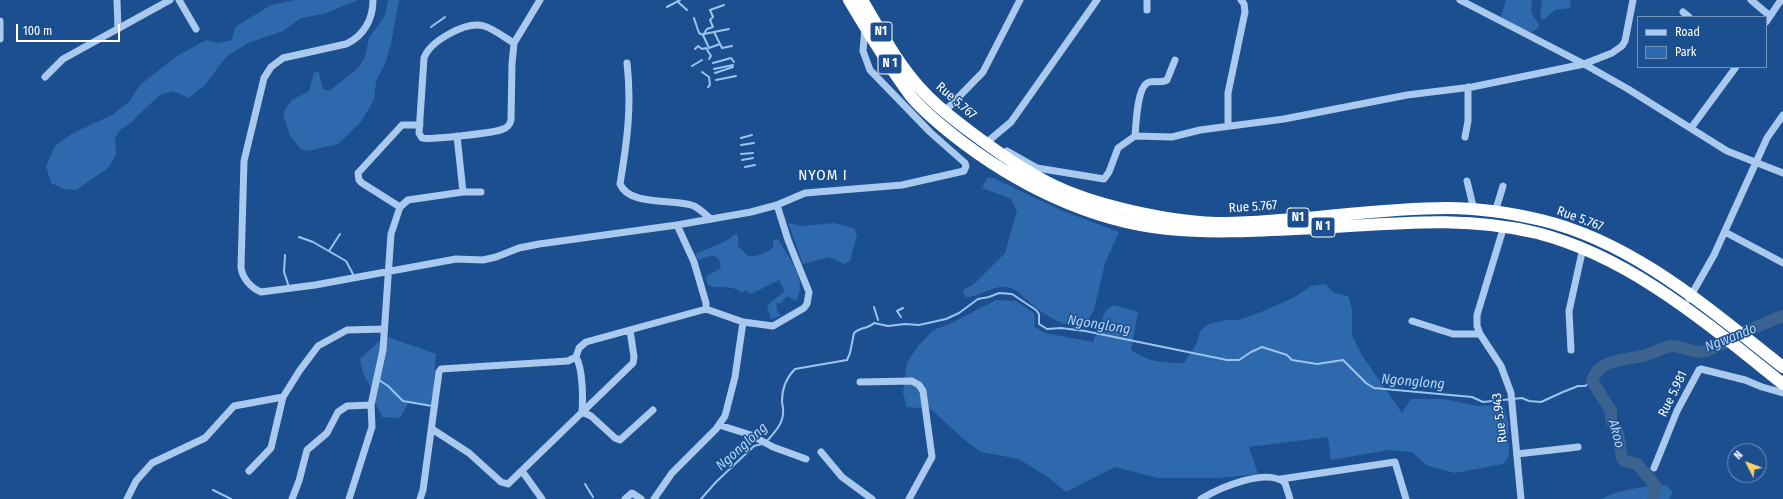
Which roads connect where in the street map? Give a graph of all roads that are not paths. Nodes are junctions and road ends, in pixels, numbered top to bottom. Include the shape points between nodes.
1 (117, 0) edge
2 (170, 0) edge
3 (179, 0) edge
4 (374, 0) edge
5 (540, 0) edge
6 (849, 0) edge
7 (862, 0) edge
8 (1020, 0) edge
9 (1097, 0) edge
10 (1147, 0) edge
11 (1241, 0) edge
12 (1460, 0) edge
13 (1633, 0) edge
14 (1751, 0) edge
15 (1781, 0) edge
16 (1147, 10) dead end
17 (1770, 16) junction
18 (1767, 20) edge
19 (0, 21) edge
20 (865, 27) junction
21 (118, 28) junction
22 (196, 29) dead end
23 (0, 39) edge
24 (514, 44) junction
25 (1175, 60) dead end
26 (627, 64) dead end
27 (1584, 64) junction
28 (1735, 68) edge
29 (45, 77) dead end
30 (1468, 87) junction
31 (944, 112) junction
32 (1783, 115) edge
33 (420, 125) junction
34 (1228, 126) junction
35 (1691, 128) junction
36 (457, 136) junction
37 (1135, 136) junction
38 (1465, 137) dead end
39 (988, 142) junction
40 (1755, 163) junction
41 (1783, 174) edge
42 (1467, 181) dead end
43 (1503, 186) dead end
44 (462, 192) junction
45 (481, 192) dead end
46 (778, 205) junction
47 (400, 207) junction
48 (1474, 210) junction
49 (1495, 212) junction
50 (711, 219) junction
51 (677, 225) junction
52 (1504, 226) junction
53 (1725, 232) junction
54 (1583, 248) junction
55 (1783, 263) edge
56 (388, 272) junction
57 (1691, 296) junction
58 (1684, 307) junction
59 (706, 309) junction
60 (743, 322) junction
61 (1412, 322) dead end
62 (384, 329) junction
63 (630, 330) junction
64 (1480, 334) junction
65 (1571, 350) dead end
66 (576, 357) junction
67 (1783, 367) edge
68 (860, 382) dead end
69 (1783, 384) edge
70 (1783, 394) edge
71 (283, 398) junction
72 (371, 405) junction
73 (653, 410) dead end
74 (582, 412) junction
75 (719, 425) junction
76 (432, 429) junction
77 (1578, 447) dead end
78 (820, 452) dead end
79 (1517, 454) junction
80 (806, 459) dead end
81 (1654, 468) dead end
82 (249, 470) dead end
83 (522, 471) junction
84 (1281, 479) junction
85 (130, 497) edge
86 (292, 499) edge
87 (349, 499) edge
88 (420, 499) edge
89 (542, 499) edge
90 (624, 499) edge
91 (641, 499) edge
92 (654, 499) edge
93 (872, 499) edge
94 (908, 499) edge
95 (1201, 499) edge
96 (1290, 499) edge
97 (1406, 499) edge
98 (1521, 499) edge

1 - 21 street
2 - 21 street
3 - 22 street
4 - 56 street via 368,24 354,40 283,58 271,67 264,78 244,161 241,267 242,276 258,291 265,293
5 - 24 street
6 - 20 highway, N 1
7 - 31 highway, Rue 5.767 / N1 via 900,63
8 - 31 street via 983,72
9 - 39 street via 1011,122
10 - 16 street
11 - 34 street via 1245,12 1228,93
12 - 27 street
13 - 27 street via 1622,46 1612,53
14 - 17 street
15 - 17 street
17 - 18 street
19 - 23 street
20 - 46 street via 863,51 870,70 930,132 965,163 966,169 902,185 805,193
20 - 52 highway, N 1 via 912,96 937,122 1002,170 1044,193 1092,211 1128,222 1165,229 1223,232 1448,221
21 - 29 street via 63,59
24 - 33 street via 484,26 476,26 455,31 429,48 424,58
24 - 36 street via 510,124 502,130
25 - 37 street via 1166,81 1150,82 1144,86 1139,102
26 - 50 street via 630,85 628,137 621,188 626,193 652,201 693,206
27 - 30 street
27 - 35 street
28 - 35 street
30 - 34 street via 1407,94
30 - 38 street via 1468,121
31 - 39 highway, Rue 5.767 / N1
32 - 40 street via 1772,129
33 - 36 street via 419,133 424,139
33 - 47 street via 402,125 358,173 362,184
34 - 37 street via 1172,137
35 - 40 street via 1727,151
36 - 44 street
37 - 39 street via 1118,148 1104,179 1037,168
39 - 48 highway, Rue 5.767 / N1 via 1009,161 1049,183 1092,200 1166,217 1224,223 1373,211 1449,208
40 - 41 street
40 - 53 street
42 - 48 street
43 - 49 street
44 - 45 street
44 - 47 street via 408,200
46 - 50 street
46 - 60 street via 808,292 807,304 778,325
47 - 56 street via 391,234
48 - 49 highway, Rue 5.767 / N1
49 - 57 highway, Rue 5.767 / N1 via 1544,221 1596,240 1643,264
50 - 51 street
51 - 56 street via 539,244 483,260 456,260
51 - 59 street via 694,262
52 - 54 highway, N 1 via 1537,233
52 - 64 street, Rue 5.943 via 1477,315
53 - 55 street
53 - 57 street
54 - 58 highway, N 1 via 1625,268
54 - 65 street via 1569,310
56 - 62 street
57 - 58 street
57 - 67 highway, Rue 5.767 / N1
58 - 69 highway, N 1
59 - 60 street
59 - 63 street
60 - 75 street via 735,377 725,416
61 - 64 street via 1453,334
62 - 71 street via 347,330 321,343
62 - 72 street via 382,362
63 - 66 street via 586,342 579,348
63 - 74 street via 633,363
64 - 79 street, Rue 5.943 via 1501,366 1511,393
66 - 74 street via 579,364
66 - 76 street via 568,361 442,369 439,372
68 - 94 street via 912,381 923,391 932,458
70 - 81 street, Rue 5.981 via 1726,374 1699,370 1674,417
71 - 82 street via 271,448
71 - 85 street via 234,406 205,438 152,463 140,476
72 - 86 street via 347,406 338,412 326,435 307,450
72 - 87 street via 372,427
73 - 74 street via 620,440 591,416
74 - 83 street
75 - 80 street via 751,435 773,447
75 - 92 street via 672,473
76 - 83 street via 469,453 504,484 512,482
76 - 88 street
77 - 79 street
78 - 93 street via 842,477
79 - 98 street, Rue 5.943
83 - 89 street
84 - 95 street via 1274,477 1246,480 1217,489
84 - 96 street via 1287,487
84 - 97 street via 1395,462
90 - 91 street via 632,493

